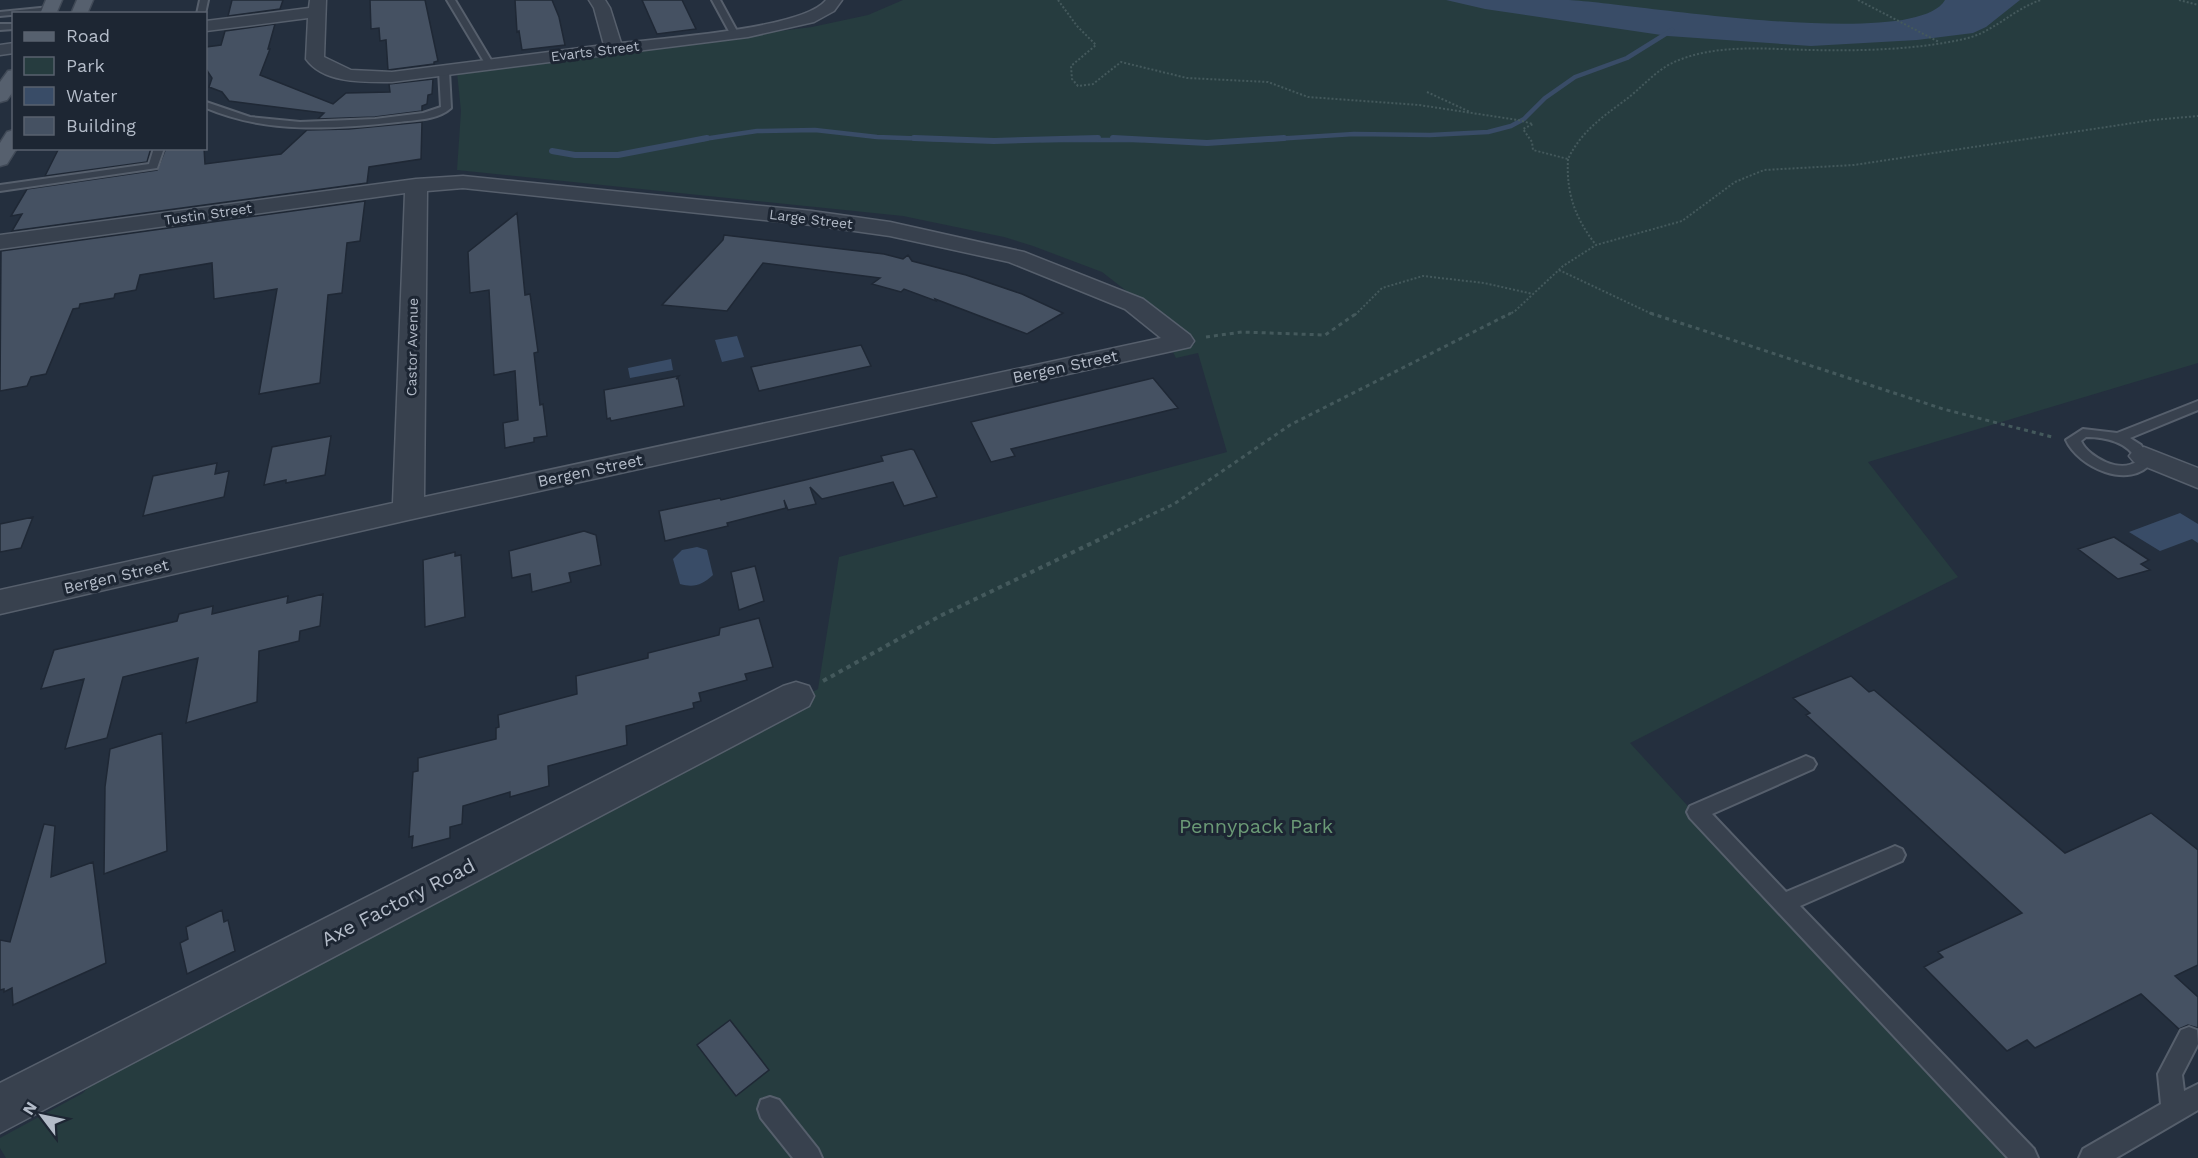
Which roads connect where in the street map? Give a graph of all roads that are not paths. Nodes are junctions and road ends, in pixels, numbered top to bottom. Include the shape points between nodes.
1 (451, 0) edge
2 (597, 0) edge
3 (716, 0) edge
4 (829, 5) edge
5 (317, 6) edge
6 (51, 7) edge
7 (15, 12) edge
8 (207, 27) edge
9 (734, 33) junction
10 (614, 48) junction
11 (490, 64) junction
12 (444, 71) junction
13 (207, 105) edge
14 (12, 139) edge
15 (158, 150) edge
16 (0, 160) edge
17 (416, 185) junction
18 (0, 188) edge
19 (0, 243) edge
20 (1181, 341) joint
21 (2198, 405) edge
22 (2118, 438) junction
23 (2144, 456) junction
24 (2198, 479) edge
25 (408, 510) junction
26 (0, 602) edge
27 (796, 696) road end
28 (1806, 764) dead end
29 (1895, 855) dead end
30 (1783, 903) junction
31 (2189, 1038) dead end
32 (2198, 1096) edge
33 (0, 1108) edge
34 (770, 1108) dead end
35 (2174, 1110) junction
36 (809, 1158) edge
37 (2025, 1158) edge
38 (2092, 1158) edge

1 - 11 lane
2 - 10 street
3 - 9 lane
4 - 9 street, Evarts Street via 802,21
5 - 8 street
5 - 12 street, Evarts Street via 315,58 329,70 346,76 392,77
6 - 7 lane
9 - 10 street, Evarts Street
10 - 11 street, Evarts Street
11 - 12 street, Evarts Street
12 - 13 lane via 446,108 426,116 351,123 284,123 245,118
14 - 16 main road
15 - 18 lane via 153,166
17 - 19 street, Tustin Street
17 - 20 street, Large Street via 463,182 890,229 1016,257 1134,304
17 - 25 street, Castor Avenue
20 - 25 street, Bergen Street
21 - 22 lane
22 - 23 lane
22 - 23 lane via 2083,433 2073,442 2079,452 2112,468 2142,467
23 - 24 street
25 - 26 street, Bergen Street
27 - 33 street, Axe Factory Road
28 - 30 lane via 1697,812
29 - 30 lane
30 - 37 lane
31 - 35 lane via 2170,1074
32 - 35 lane
34 - 36 lane
35 - 38 lane

